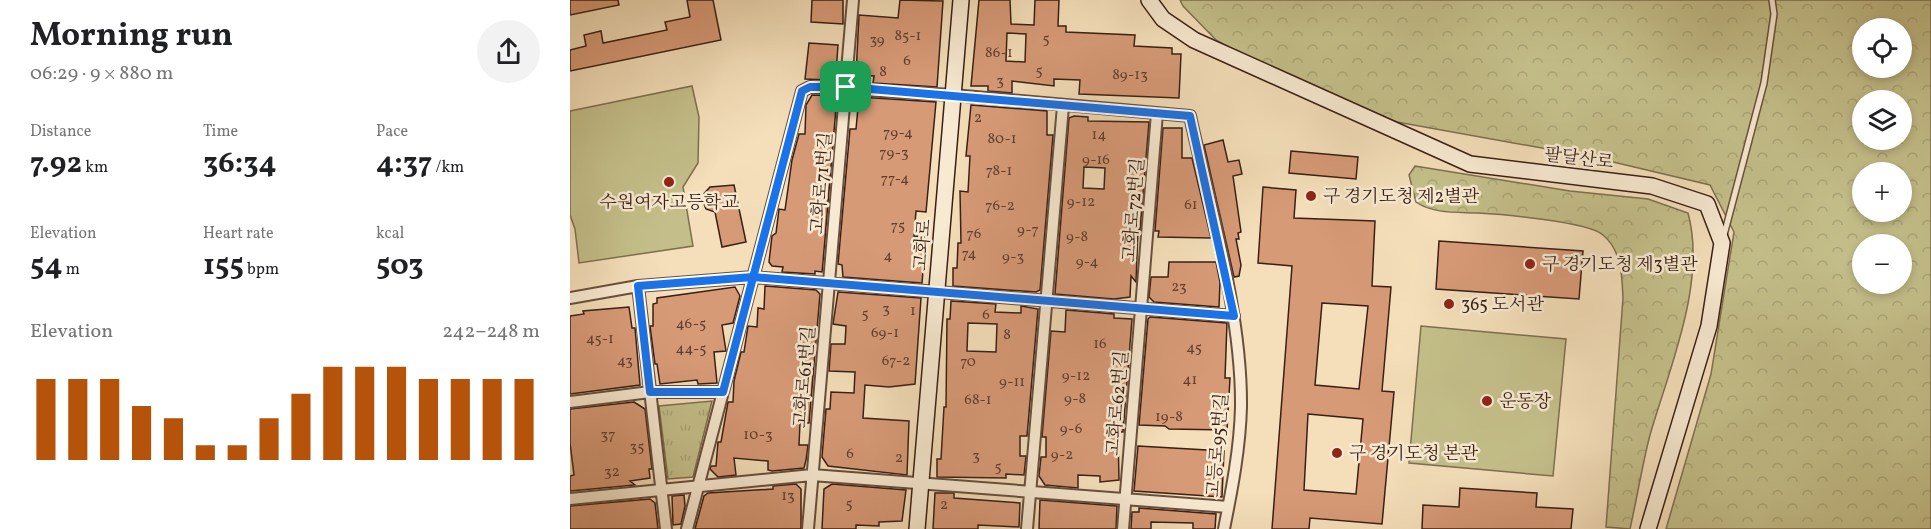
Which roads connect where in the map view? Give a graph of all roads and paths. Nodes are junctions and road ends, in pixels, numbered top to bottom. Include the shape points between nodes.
1 (853, 0) edge
2 (961, 0) edge
3 (1149, 0) edge
4 (1772, 0) edge
5 (846, 87) junction
6 (953, 95) junction
7 (1062, 106) junction
8 (1157, 113) junction
9 (1722, 243) junction
10 (753, 277) junction
11 (829, 282) junction
12 (638, 286) junction
13 (938, 291) junction
14 (570, 298) edge
15 (1046, 301) junction
16 (1141, 310) junction
17 (1234, 316) junction
18 (650, 392) junction
19 (723, 392) junction
20 (570, 402) edge
21 (812, 474) junction
22 (921, 481) junction
23 (698, 484) junction
24 (662, 488) junction
25 (1030, 490) junction
26 (1125, 498) junction
27 (570, 499) edge
28 (1228, 507) junction
29 (666, 529) edge
30 (687, 529) edge
31 (808, 529) edge
32 (917, 529) edge
33 (1027, 529) edge
34 (1123, 529) edge
35 (1224, 529) edge
36 (1648, 529) edge

1 - 5 street, 고화로71번길
2 - 6 street, 고화로
3 - 9 street, 팔달산로 via 1163,19 1194,40 1470,164 1652,186 1707,204
4 - 9 lane via 1774,14 1764,83
5 - 6 street
5 - 10 street via 810,87 802,91
5 - 11 street, 고화로71번길
6 - 7 street
6 - 13 street, 고화로
7 - 8 street
7 - 15 street
8 - 16 street, 고화로72번길
8 - 17 street, 고등로95번길 via 1190,116
9 - 36 street, 팔달산로 via 1709,326
10 - 11 street
10 - 12 street
10 - 19 street
11 - 13 street
11 - 21 street, 고화로61번길
12 - 14 street
12 - 18 street
13 - 15 street
13 - 22 street, 고화로
15 - 16 street
15 - 25 street
16 - 17 street
16 - 26 street, 고화로62번길
17 - 28 street, 고등로95번길 via 1241,407
18 - 19 street
18 - 20 street
18 - 24 street
19 - 23 street
21 - 22 street
21 - 23 street
21 - 31 street, 고화로61번길
22 - 25 street
22 - 32 street, 고화로
23 - 24 street
23 - 30 street
24 - 27 street
24 - 29 street
25 - 26 street
25 - 33 street
26 - 28 street
26 - 34 street, 고화로62번길
28 - 35 street, 고등로95번길

